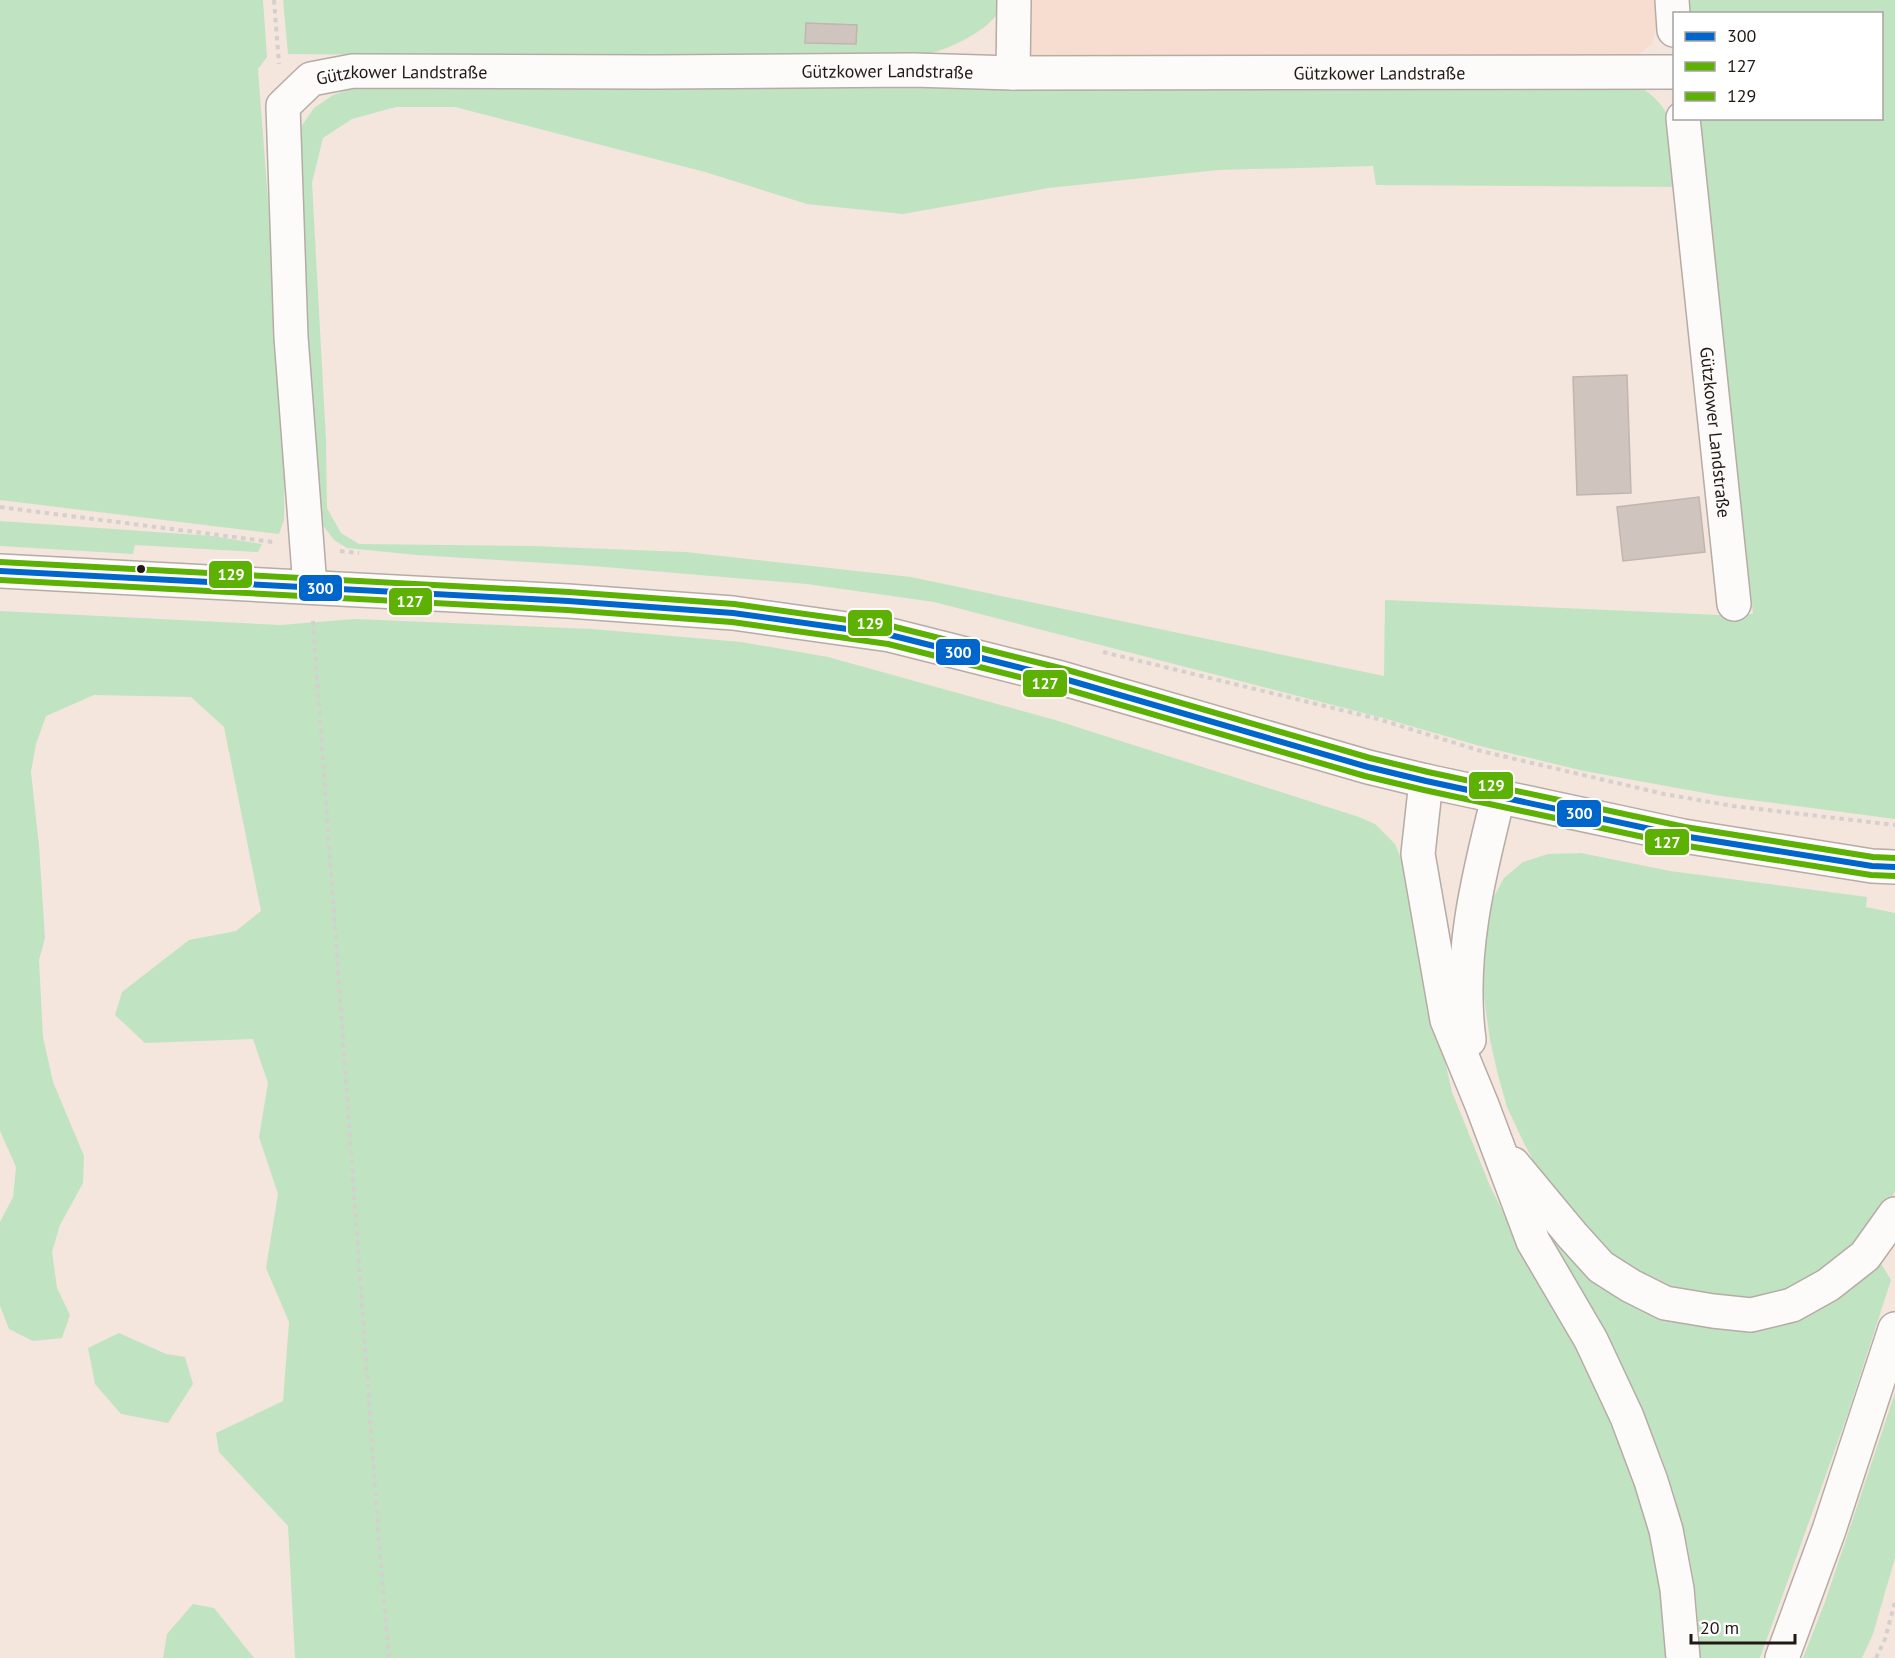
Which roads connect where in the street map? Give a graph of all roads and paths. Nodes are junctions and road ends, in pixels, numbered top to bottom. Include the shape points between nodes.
1 (273, 0) edge
2 (1014, 0) edge
3 (1672, 0) edge
4 (1673, 15) edge
5 (1673, 72) edge
6 (1013, 73) junction
7 (283, 106) junction
8 (1683, 120) edge
9 (0, 571) edge
10 (310, 587) junction
11 (1734, 604) dead end
12 (1102, 651) dead end
13 (1426, 781) junction
14 (1498, 798) junction
15 (1895, 825) edge
16 (1884, 866) edge
17 (1475, 1089) junction
18 (1493, 1137) junction
19 (1895, 1214) edge
20 (1895, 1329) edge
21 (1895, 1602) edge
22 (389, 1658) edge
23 (1683, 1658) edge
24 (1782, 1658) edge
25 (1876, 1658) edge

1 - 7 path
2 - 6 main road
3 - 4 main road
5 - 6 main road, Gützkower Landstraße
6 - 7 main road, Gützkower Landstraße via 353,71 311,79
7 - 10 main road via 291,337
8 - 11 main road, Gützkower Landstraße
9 - 10 main road
10 - 13 main road via 733,613 890,635 1061,678
10 - 22 path
12 - 15 path via 1378,719 1481,751 1664,794
13 - 14 main road
13 - 17 main road via 1418,854 1447,1020
14 - 16 main road via 1683,836
14 - 17 main road via 1471,921 1466,1017
17 - 18 main road
18 - 19 main road via 1601,1267 1665,1303 1751,1315 1792,1305 1828,1285 1865,1256
18 - 23 main road via 1533,1241 1591,1340 1651,1481 1666,1530 1677,1589
20 - 24 main road via 1830,1530
21 - 25 path

